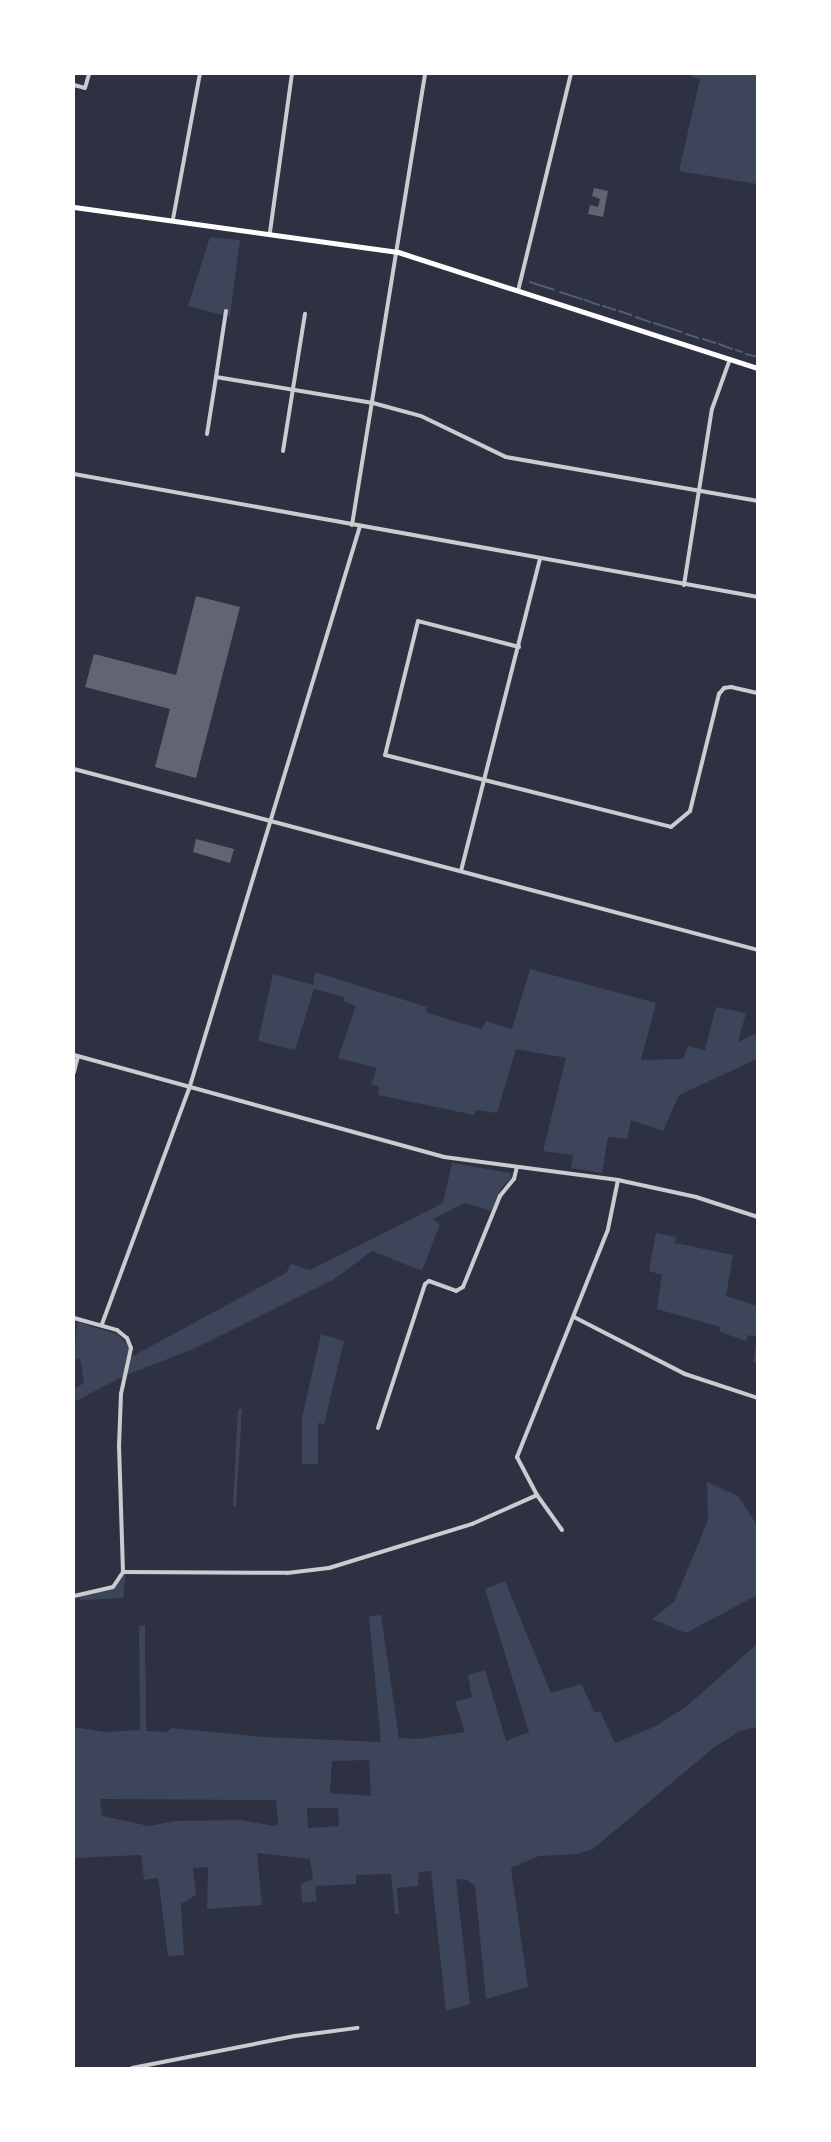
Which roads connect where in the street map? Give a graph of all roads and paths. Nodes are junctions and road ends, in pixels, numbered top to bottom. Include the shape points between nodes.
1 (89, 74) edge
2 (200, 74) edge
3 (292, 74) edge
4 (425, 74) edge
5 (571, 74) edge
6 (74, 85) edge
7 (74, 207) edge
8 (173, 219) junction
9 (270, 232) junction
10 (398, 252) junction
11 (518, 291) junction
12 (226, 311) dead end
13 (305, 314) dead end
14 (730, 359) junction
15 (758, 368) edge
16 (216, 377) junction
17 (293, 390) junction
18 (373, 403) junction
19 (207, 434) dead end
20 (283, 452) dead end
21 (74, 474) edge
22 (700, 490) junction
23 (758, 501) edge
24 (352, 525) junction
25 (360, 526) junction
26 (540, 559) junction
27 (684, 585) junction
28 (758, 597) edge
29 (519, 647) junction
30 (758, 693) edge
31 (74, 769) edge
32 (483, 781) junction
33 (270, 821) junction
34 (461, 872) junction
35 (758, 950) edge
36 (76, 1056) edge
37 (74, 1072) edge
38 (189, 1089) junction
39 (517, 1167) junction
40 (618, 1180) junction
41 (758, 1217) edge
42 (574, 1317) junction
43 (74, 1318) edge
44 (102, 1324) junction
45 (758, 1398) edge
46 (378, 1428) dead end
47 (537, 1495) junction
48 (562, 1530) dead end
49 (123, 1572) junction
50 (74, 1596) edge
51 (357, 2028) dead end
52 (132, 2068) edge

1 - 6 street via 85,88
2 - 8 street
3 - 9 street
4 - 10 street
5 - 11 street
7 - 8 main road
8 - 9 main road
9 - 10 main road
10 - 11 main road
10 - 18 street
11 - 14 main road
12 - 16 street
13 - 17 street
14 - 15 main road
14 - 22 street via 712,410
16 - 17 street
16 - 19 street
17 - 18 street
17 - 20 street
18 - 22 street via 421,416 506,457
18 - 24 street
21 - 24 street
22 - 23 street
22 - 27 street
24 - 25 street
25 - 26 street
25 - 33 street
26 - 27 street
26 - 29 street
27 - 28 street
29 - 32 street
29 - 32 street via 418,621 385,755
30 - 32 street via 731,687 719,694 690,811 671,827
31 - 33 street
32 - 34 street
33 - 34 street
33 - 38 street
34 - 35 street
36 - 37 street
36 - 38 street
38 - 39 street via 444,1157
38 - 44 street
39 - 40 street
39 - 46 street via 514,1179 500,1196 463,1287 456,1290 429,1281 424,1284
40 - 41 street via 696,1197
40 - 42 street via 608,1229
42 - 45 street via 685,1374
42 - 47 street via 517,1457
43 - 44 street
44 - 49 street via 127,1338 132,1348 121,1394
47 - 48 street
47 - 49 street via 428,1539 304,1572
49 - 50 street via 113,1587
51 - 52 street

